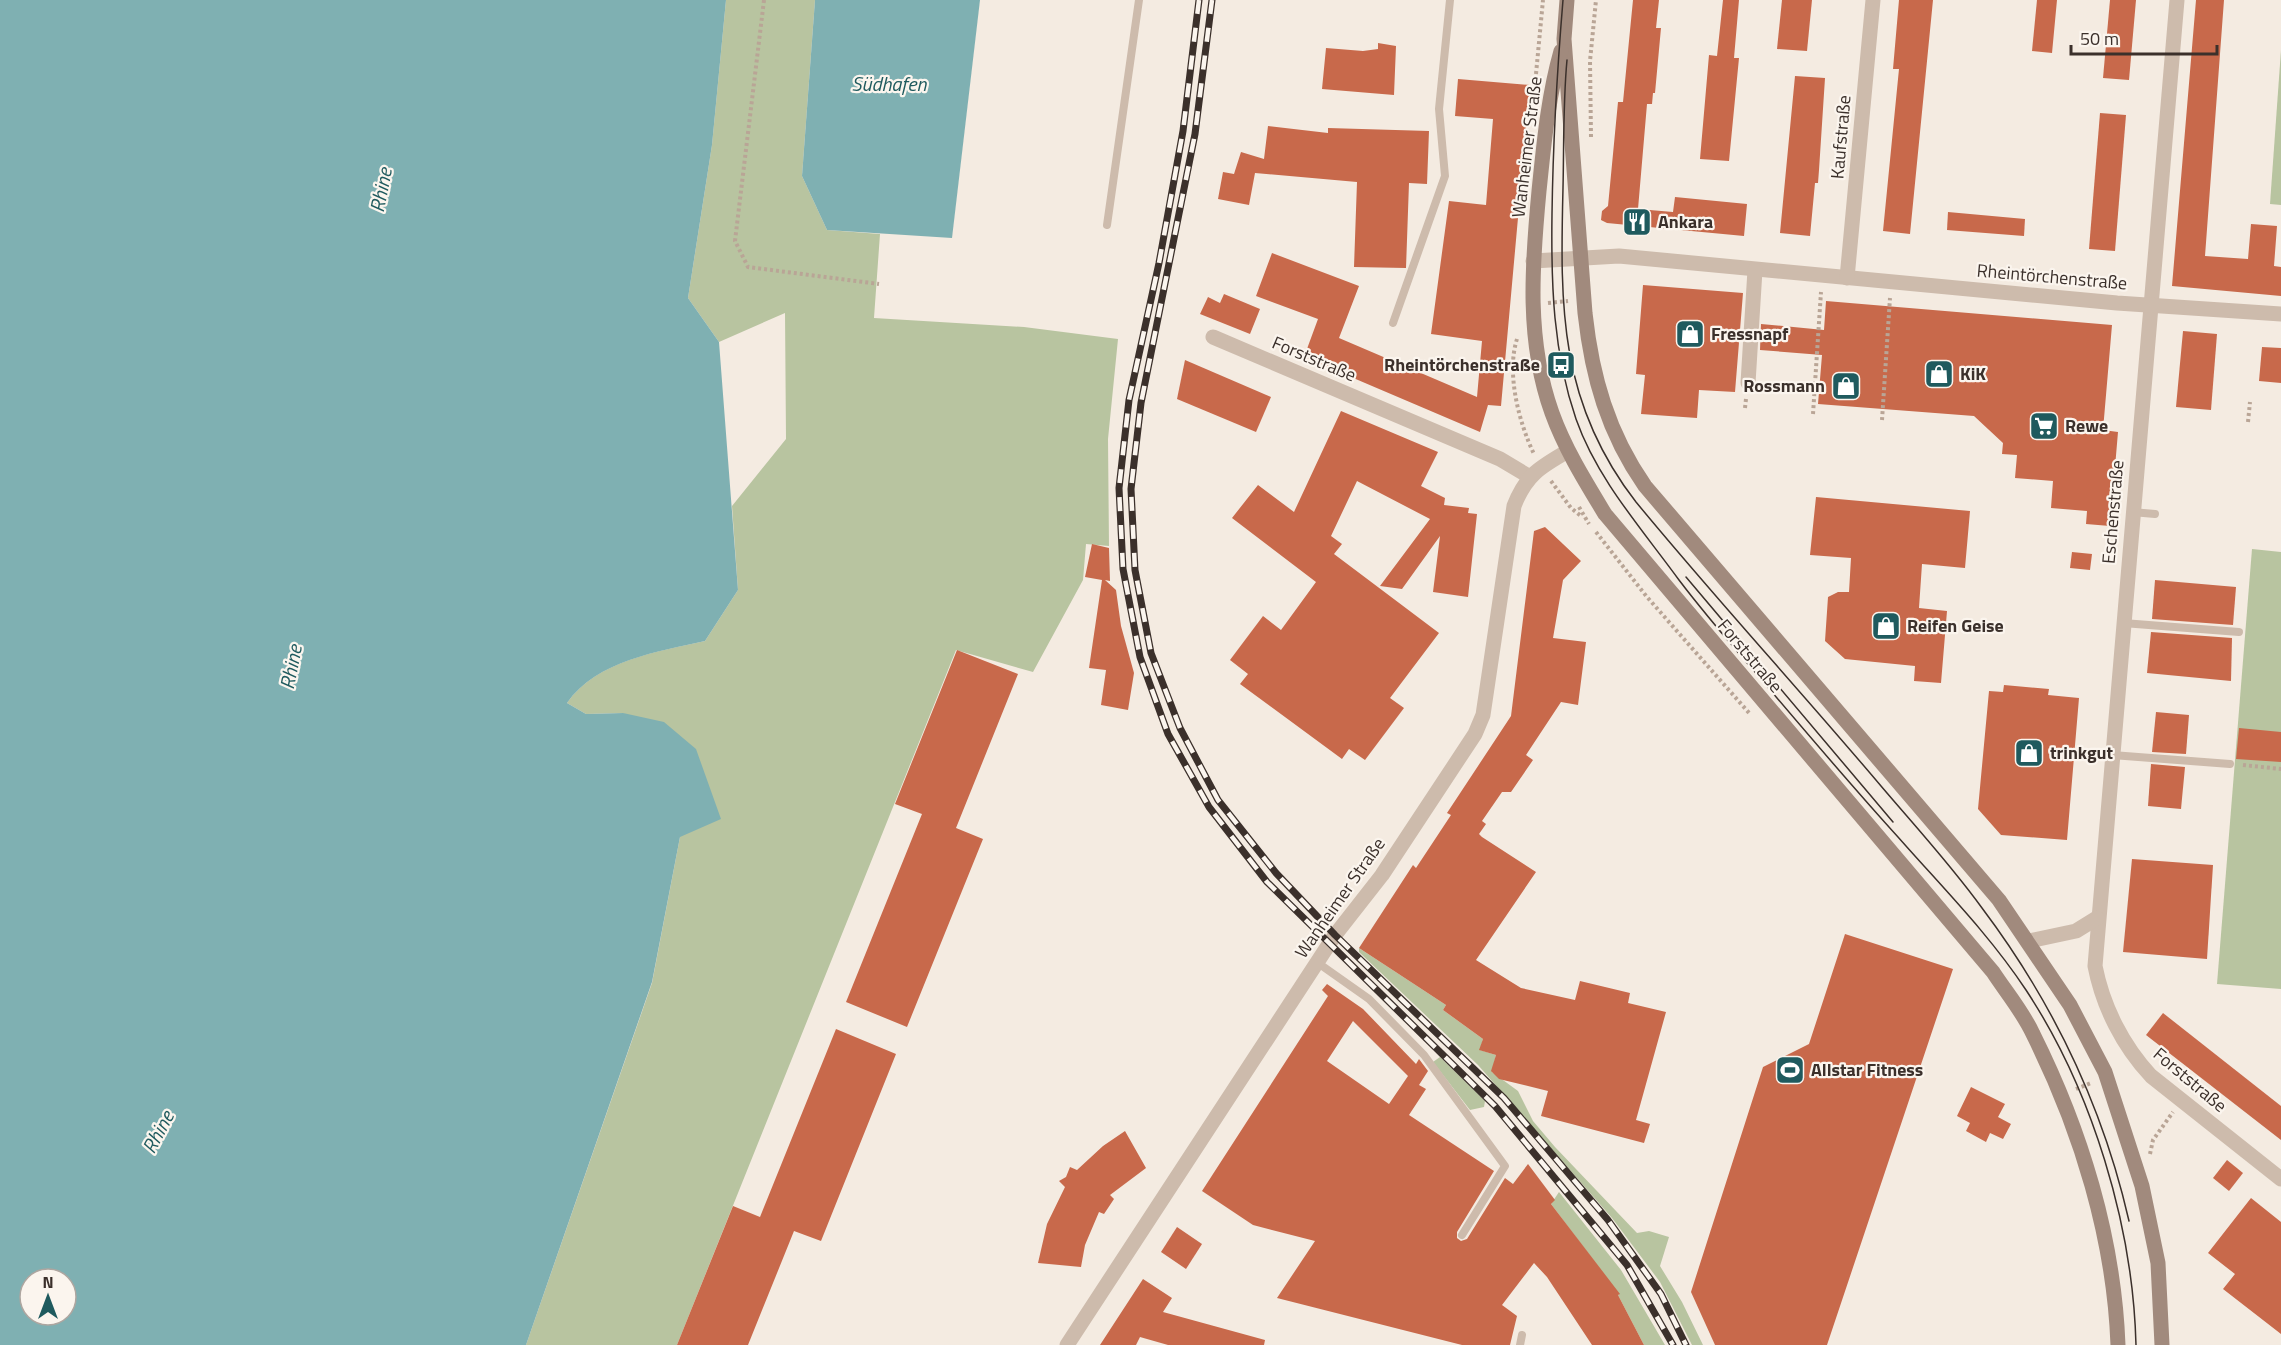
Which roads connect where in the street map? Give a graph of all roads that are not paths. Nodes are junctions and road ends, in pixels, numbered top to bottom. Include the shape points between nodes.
1 (1139, 0) edge
2 (1450, 0) edge
3 (1567, 0) edge
4 (1873, 0) edge
5 (2177, 0) edge
6 (1564, 39) junction
7 (1107, 225) dead end
8 (1581, 258) junction
9 (1533, 261) junction
10 (1755, 270) junction
11 (1847, 278) junction
12 (2150, 303) junction
13 (2281, 314) edge
14 (1393, 323) dead end
15 (1213, 337) dead end
16 (1748, 383) dead end
17 (1568, 451) junction
18 (1536, 471) junction
19 (2132, 512) junction
20 (2156, 514) dead end
21 (2122, 623) junction
22 (2239, 632) dead end
23 (2111, 755) junction
24 (2230, 764) road end
25 (2097, 918) junction
26 (2029, 941) junction
27 (1317, 963) junction
28 (2281, 1179) edge
29 (1462, 1235) dead end
30 (1522, 1335) dead end
31 (1067, 1345) edge
32 (1520, 1345) edge
33 (2118, 1345) edge
34 (2162, 1345) edge

1 - 7 lane
2 - 14 lane via 1439,109 1445,176
3 - 6 street, Wanheimer Straße
4 - 11 street, Kaufstraße
5 - 12 street, Eschenstraße
6 - 8 street, Wanheimer Straße
6 - 9 street, Wanheimer Straße via 1545,125
8 - 9 street, Rheintörchenstraße
8 - 10 street, Rheintörchenstraße via 1619,256
8 - 26 street, Forststraße via 1589,354 1602,403 1636,473 1999,900
9 - 17 street, Forststraße via 1537,352 1551,411
10 - 11 street, Rheintörchenstraße
10 - 16 street
11 - 12 street, Rheintörchenstraße
12 - 13 street, Rheintörchenstraße
12 - 19 street, Eschenstraße
15 - 18 street, Forststraße
17 - 18 street
17 - 33 street, Forststraße via 1605,514 1993,972 2033,1032 2093,1186 2110,1259
18 - 27 street, Wanheimer Straße via 1522,486 1514,506 1487,696 1479,724 1382,875
19 - 20 lane
19 - 21 street, Eschenstraße
21 - 22 lane
21 - 23 street, Eschenstraße
23 - 24 lane
23 - 25 street, Eschenstraße
25 - 26 street via 2076,931
25 - 28 street, Forststraße via 2095,966 2101,994 2133,1056 2151,1076
26 - 34 street, Forststraße via 2070,1005 2105,1072 2142,1186 2158,1263
27 - 29 lane via 1369,999 1424,1055 1505,1166
27 - 31 street, Wanheimer Straße
30 - 32 lane

